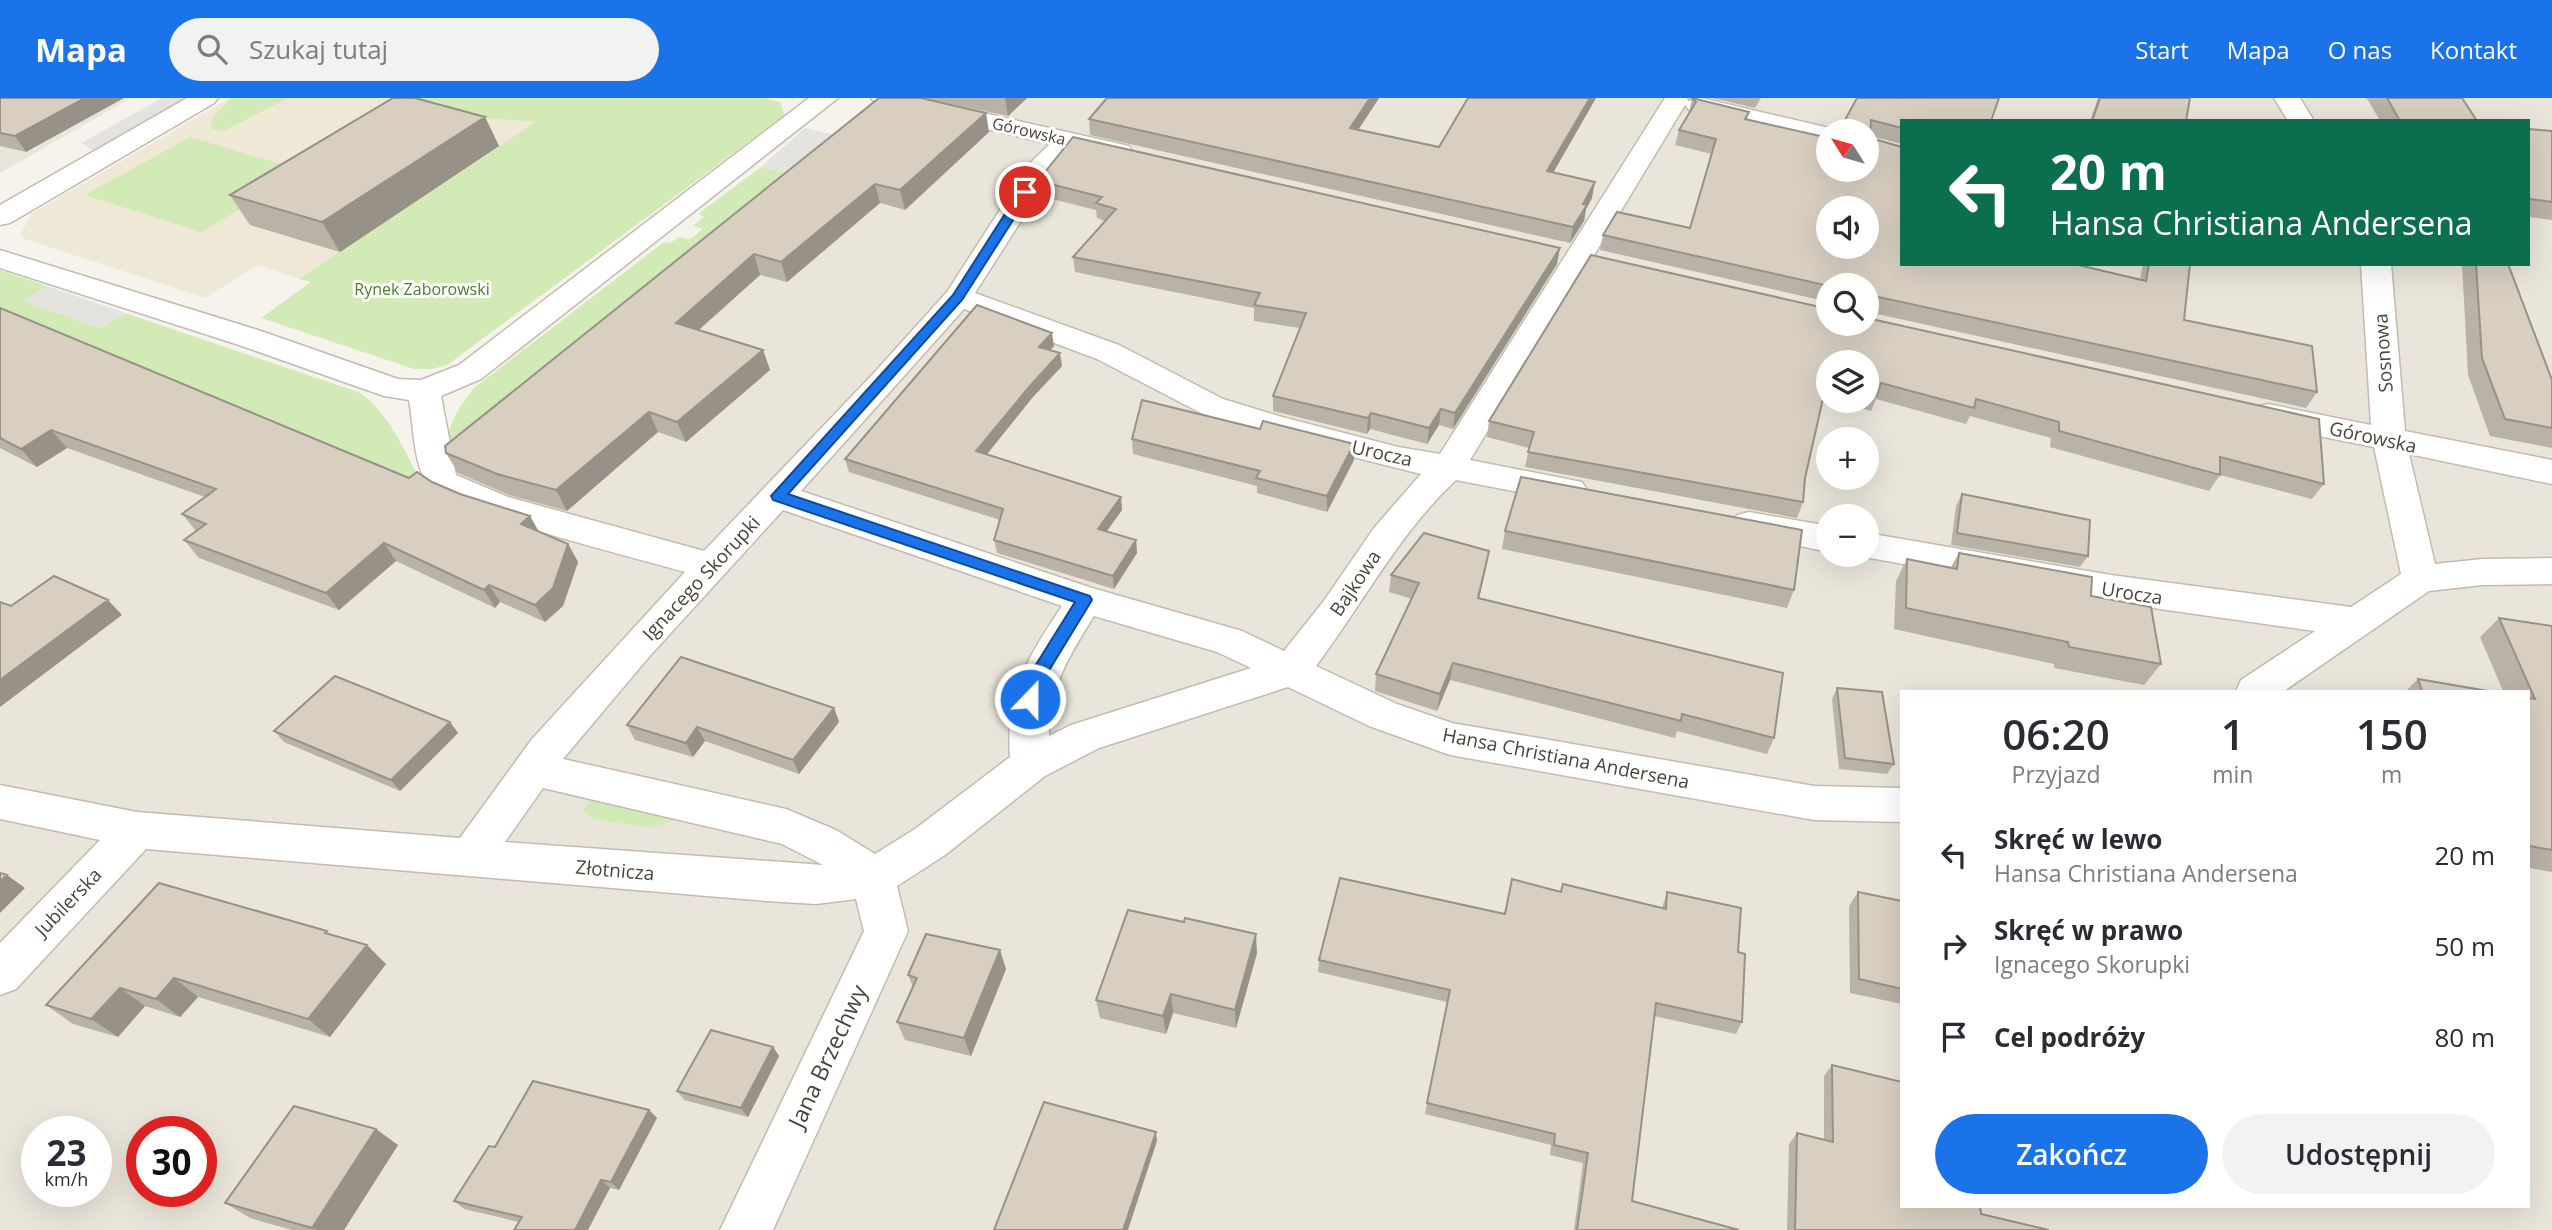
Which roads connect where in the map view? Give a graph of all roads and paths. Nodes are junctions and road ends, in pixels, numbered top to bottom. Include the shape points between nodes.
1 (205, 98) edge
2 (825, 98) edge
3 (1785, 98) edge
4 (2287, 98) edge
5 (895, 99) edge
6 (1671, 99) edge
7 (2300, 119) edge
8 (1771, 122) junction
9 (1816, 133) edge
10 (1068, 140) junction
11 (1142, 157) edge
12 (0, 217) edge
13 (0, 259) edge
14 (2376, 266) edge
15 (958, 297) junction
16 (424, 391) junction
17 (2235, 407) edge
18 (2389, 441) junction
19 (1449, 467) junction
20 (2552, 472) edge
21 (1598, 495) edge
22 (778, 496) junction
23 (1720, 518) edge
24 (1816, 536) edge
25 (1879, 548) edge
26 (711, 566) junction
27 (2552, 571) edge
28 (2420, 579) junction
29 (1085, 600) junction
30 (2357, 622) junction
31 (1290, 671) junction
32 (2256, 690) edge
33 (1031, 764) junction
34 (533, 768) junction
35 (0, 802) edge
36 (1900, 805) edge
37 (137, 831) junction
38 (470, 858) junction
39 (873, 877) junction
40 (0, 974) edge
41 (746, 1230) edge

1 - 12 street
2 - 16 street via 470,372
3 - 8 street
4 - 7 street
5 - 10 street, Górowska
6 - 8 street
6 - 19 street, Bajkowa
8 - 9 street
10 - 11 street, Górowska
10 - 15 street, Ignacego Skorupki via 1040,169
13 - 16 street via 384,385
14 - 18 street, Sosnowa
15 - 19 street, Urocza via 1108,352 1212,406 1341,444
15 - 22 street, Ignacego Skorupki
16 - 26 street via 438,473 444,483 497,506
17 - 18 street, Górowska
18 - 20 street, Górowska
18 - 28 street
19 - 21 street, Urocza
19 - 31 street, Bajkowa via 1387,537
22 - 26 street, Ignacego Skorupki
22 - 29 street, Hansa Christiana Andersena
23 - 24 street
25 - 30 street, Urocza via 2241,610
26 - 34 street, Ignacego Skorupki
27 - 28 street
28 - 30 street
29 - 31 street, Hansa Christiana Andersena via 1228,641
29 - 33 street via 1037,676 1027,722
30 - 32 street
31 - 33 street via 1085,736
31 - 36 street, Hansa Christiana Andersena via 1383,715 1450,739 1814,803
33 - 39 street via 930,842
34 - 38 street, Ignacego Skorupki
34 - 39 street via 786,827 835,848
35 - 37 street, Złotnicza
37 - 38 street, Złotnicza
37 - 40 street, Jubilerska
38 - 39 street, Złotnicza via 816,885
39 - 41 street, Jana Brzechwy via 886,931

